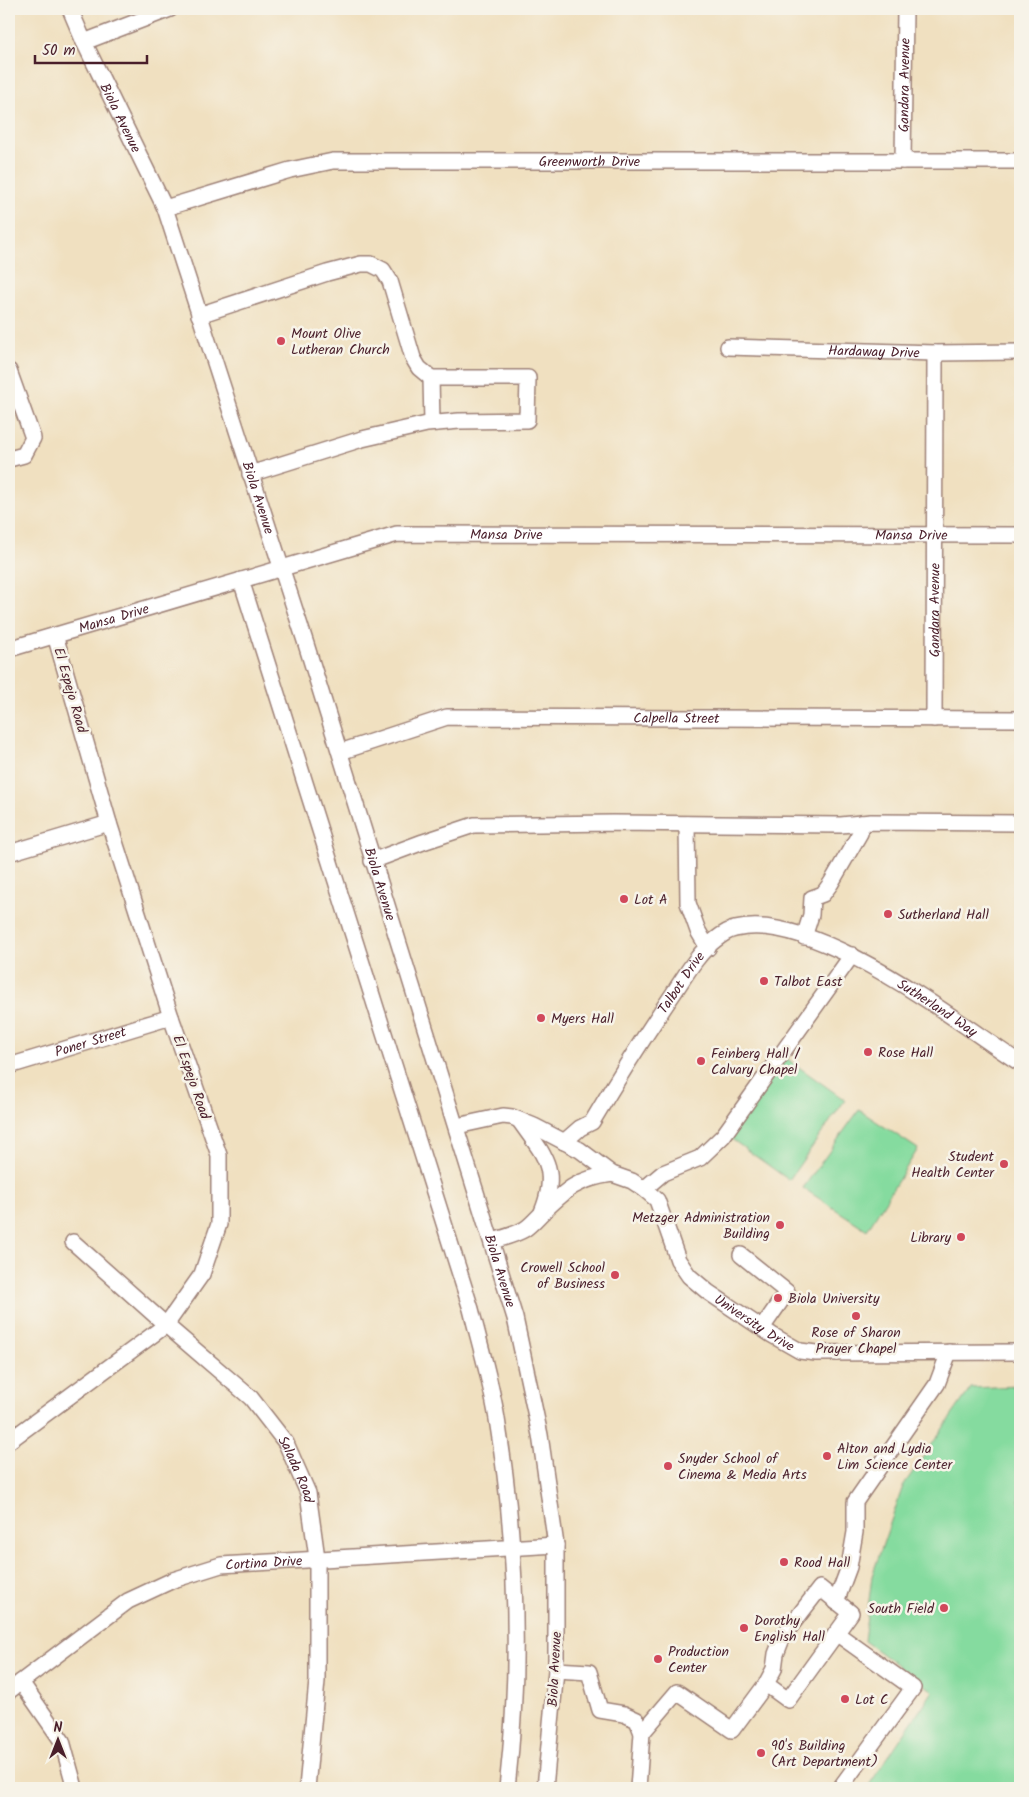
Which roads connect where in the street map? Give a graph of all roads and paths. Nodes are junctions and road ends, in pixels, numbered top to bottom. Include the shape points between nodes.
1 (70, 9) edge
2 (170, 9) edge
3 (905, 9) edge
4 (84, 42) junction
5 (903, 161) junction
6 (1020, 161) edge
7 (165, 208) junction
8 (199, 315) junction
9 (728, 347) dead end
10 (1020, 352) edge
11 (935, 353) junction
12 (9, 371) edge
13 (431, 378) junction
14 (432, 423) junction
15 (9, 459) edge
16 (250, 474) junction
17 (934, 535) junction
18 (1020, 535) edge
19 (280, 568) junction
20 (241, 580) junction
21 (55, 635) junction
22 (9, 649) edge
23 (934, 719) junction
24 (1020, 719) edge
25 (340, 752) junction
26 (109, 823) junction
27 (861, 823) junction
28 (1020, 823) edge
29 (687, 824) junction
30 (9, 853) edge
31 (372, 861) junction
32 (804, 937) junction
33 (708, 948) junction
34 (852, 956) junction
35 (171, 1017) junction
36 (1020, 1063) edge
37 (9, 1066) edge
38 (518, 1119) junction
39 (457, 1126) junction
40 (564, 1142) junction
41 (612, 1174) junction
42 (644, 1189) junction
43 (542, 1213) junction
44 (492, 1241) junction
45 (73, 1242) dead end
46 (741, 1255) dead end
47 (166, 1326) junction
48 (762, 1328) junction
49 (1018, 1347) edge
50 (949, 1352) junction
51 (9, 1441) edge
52 (556, 1545) junction
53 (513, 1548) junction
54 (318, 1558) junction
55 (836, 1602) junction
56 (836, 1633) junction
57 (556, 1670) junction
58 (766, 1684) junction
59 (15, 1687) edge
60 (642, 1733) junction
61 (75, 1788) edge
62 (308, 1788) edge
63 (507, 1788) edge
64 (545, 1788) edge
65 (638, 1788) edge
66 (840, 1788) edge

1 - 4 street, Biola Avenue
2 - 4 street
3 - 5 street, Gandara Avenue
4 - 7 street, Biola Avenue
5 - 6 street, Greenworth Drive
5 - 7 street, Greenworth Drive via 333,161 290,170
7 - 8 street, Biola Avenue
8 - 13 street via 327,273 371,264 383,270 390,281 413,358
8 - 16 street, Biola Avenue
9 - 11 street, Hardaway Drive
10 - 11 street, Hardaway Drive
11 - 17 street, Gandara Avenue
12 - 15 street via 33,438 24,455
13 - 14 street
13 - 14 street via 528,378 527,420
14 - 16 street via 362,439
16 - 19 street, Biola Avenue
17 - 18 street, Mansa Drive
17 - 19 street, Mansa Drive via 397,534
17 - 23 street, Gandara Avenue
19 - 20 street, Mansa Drive
19 - 25 street, Biola Avenue
20 - 21 street, Mansa Drive
20 - 53 street via 471,1309 497,1418
21 - 22 street, Mansa Drive
21 - 26 street, El Espejo Road
23 - 24 street, Calpella Street
23 - 25 street, Calpella Street via 447,717
25 - 31 street, Biola Avenue
26 - 30 street
26 - 35 street, El Espejo Road
27 - 28 street
27 - 29 street
27 - 32 street via 860,833 831,883 823,894 812,898
29 - 31 street via 474,825
29 - 33 street via 688,903
31 - 39 street, Biola Avenue
32 - 33 street, Talbot Drive via 775,928 733,929
32 - 34 street, Talbot Drive
33 - 40 street, Talbot Drive via 693,964 638,1046 592,1122
34 - 36 street, Sutherland Way via 907,987
34 - 42 street via 723,1136 700,1158 663,1173
35 - 37 street, Poner Street
35 - 47 street, El Espejo Road via 219,1155 219,1224 202,1274
38 - 39 street, University Drive via 503,1116
38 - 40 street, University Drive
38 - 43 street via 548,1165 549,1190
39 - 44 street, Biola Avenue
40 - 41 street, University Drive
41 - 42 street, University Drive
41 - 43 street via 591,1177 576,1184
42 - 48 street, University Drive via 657,1200 678,1260 689,1276
43 - 44 street via 527,1228
44 - 52 street, Biola Avenue via 515,1318 532,1395
45 - 47 street, Salada Road
46 - 48 street via 786,1292
47 - 51 street, El Espejo Road
47 - 54 street, Salada Road via 251,1398 286,1443 308,1493
48 - 50 street, University Drive via 800,1351
49 - 50 street, University Drive
50 - 55 street via 937,1384 855,1502 855,1532 849,1567
52 - 53 street, Cortina Drive
52 - 57 street, Biola Avenue
53 - 54 street, Cortina Drive
53 - 63 street via 515,1687
54 - 59 street, Cortina Drive via 221,1565 173,1580 128,1601
54 - 62 street, Salada Road via 317,1681
55 - 56 street via 851,1614
55 - 58 street via 820,1588 783,1636 774,1669
56 - 58 street via 788,1700
56 - 66 street via 913,1688
57 - 60 street via 589,1672 600,1710 637,1720
57 - 64 street, Biola Avenue
58 - 60 street via 732,1730 677,1692
59 - 61 street via 62,1741
60 - 65 street

